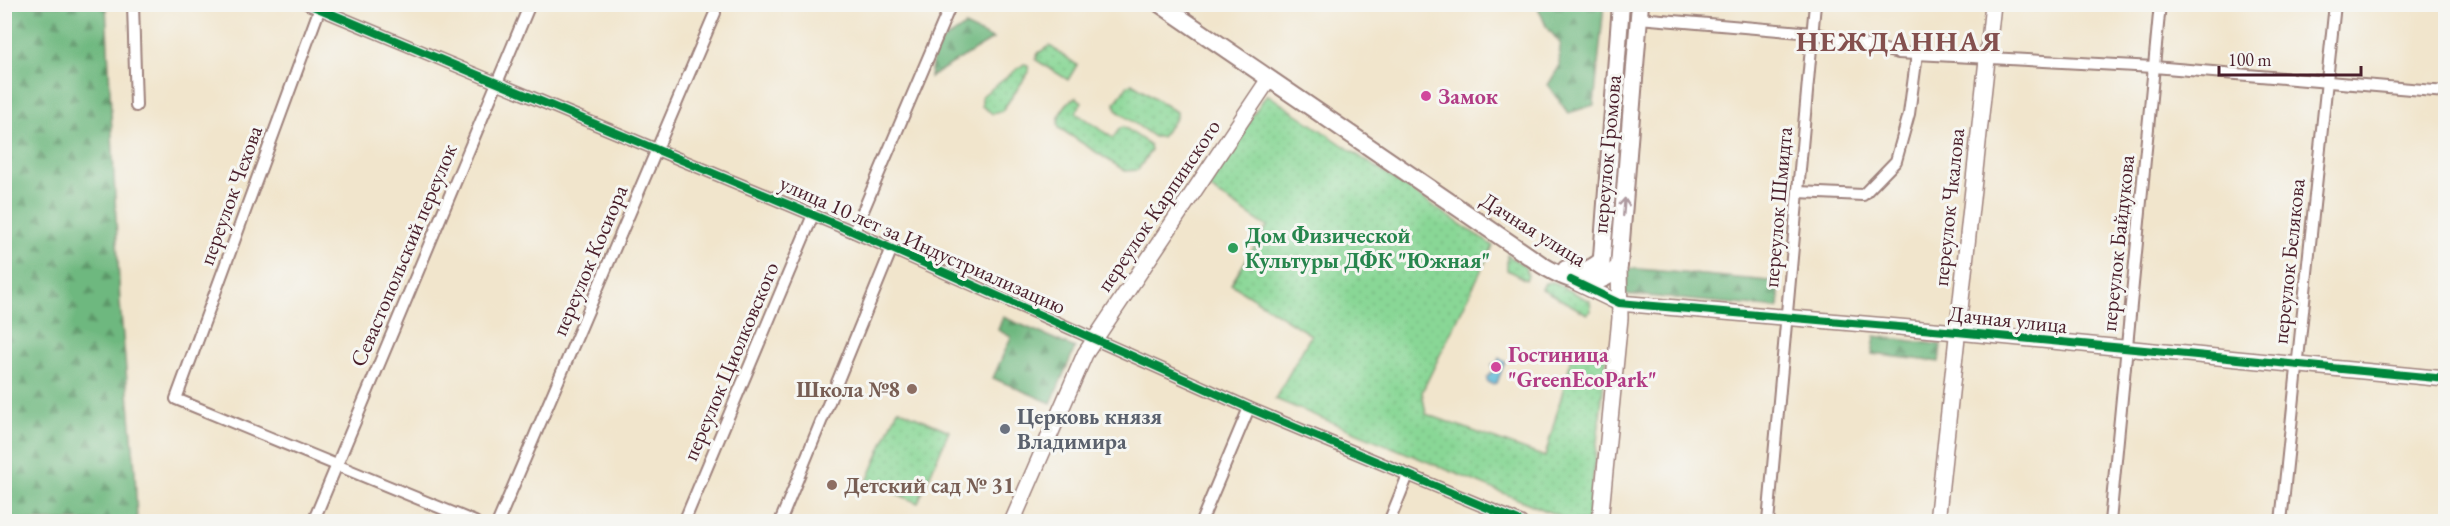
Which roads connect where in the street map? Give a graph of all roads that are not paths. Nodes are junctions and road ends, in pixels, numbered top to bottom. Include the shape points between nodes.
1 (133, 4) edge
2 (308, 4) edge
3 (530, 4) edge
4 (951, 4) edge
5 (1160, 4) edge
6 (1174, 4) edge
7 (1621, 4) edge
8 (1815, 4) edge
9 (1993, 4) edge
10 (2160, 4) edge
11 (2335, 4) edge
12 (320, 7) edge
13 (1640, 11) edge
14 (715, 13) dead end
15 (1813, 33) junction
16 (1917, 54) junction
17 (1987, 58) junction
18 (2154, 68) junction
19 (1271, 76) junction
20 (2326, 82) junction
21 (496, 83) junction
22 (2445, 92) edge
23 (136, 106) dead end
24 (657, 150) junction
25 (1798, 192) junction
26 (813, 215) junction
27 (854, 232) junction
28 (892, 248) junction
29 (1601, 261) junction
30 (1619, 266) junction
31 (1570, 275) junction
32 (1605, 279) junction
33 (1619, 303) junction
34 (1787, 317) junction
35 (1957, 332) junction
36 (1095, 339) junction
37 (2126, 350) junction
38 (2297, 366) junction
39 (2445, 380) edge
40 (1249, 408) junction
41 (337, 464) junction
42 (1408, 475) junction
43 (313, 522) edge
44 (475, 522) edge
45 (498, 522) edge
46 (684, 522) edge
47 (780, 522) edge
48 (1012, 522) edge
49 (1202, 522) edge
50 (1389, 522) edge
51 (1521, 522) edge
52 (1600, 522) edge
53 (1768, 522) edge
54 (1937, 522) edge
55 (2110, 522) edge
56 (2281, 522) edge

1 - 23 street
2 - 12 street, улица 10 лет за Индустриализацию
3 - 21 street, Севастопольский переулок
4 - 27 street
5 - 19 main road, Дачная улица
6 - 19 main road, Дачная улица
7 - 29 main road, переулок Громова
8 - 15 street, переулок Шмидта
9 - 17 street, переулок Чкалова
10 - 18 street, переулок Байдукова
11 - 20 street, переулок Белякова
12 - 21 street, улица 10 лет за Индустриализацию
12 - 41 street, переулок Чехова via 176,399
13 - 15 street
30 -> 13 main road, переулок Громова
14 - 24 street, переулок Косиора
15 - 16 street
15 - 25 street, переулок Шмидта
16 - 17 street
16 - 25 street via 1909,114 1896,161 1863,195
17 - 18 street
17 - 35 street, переулок Чкалова
18 - 20 street
18 - 37 street, переулок Байдукова
19 - 31 main road, Дачная улица via 1517,249 1548,269
19 - 36 street, переулок Карпинского
20 - 22 street
20 - 38 street, переулок Белякова
21 - 24 street, улица 10 лет за Индустриализацию
21 - 41 street, Севастопольский переулок
24 - 26 street, улица 10 лет за Индустриализацию
24 - 45 street, переулок Косиора
25 - 34 street, переулок Шмидта
26 - 27 street, улица 10 лет за Индустриализацию
26 - 46 street, переулок Циолковского
27 - 28 street, улица 10 лет за Индустриализацию
28 - 36 street, улица 10 лет за Индустриализацию
28 - 47 street
29 - 31 main road, переулок Громова via 1593,268
29 - 32 main road
30 - 32 main road
30 - 33 street, переулок Громова
31 - 32 main road via 1586,282
31 - 33 street, Дачная улица
32 - 33 street
33 - 34 street, Дачная улица
33 - 52 street, переулок Громова
34 - 35 street, Дачная улица
34 - 53 street, переулок Шмидта
35 - 37 street, Дачная улица
35 - 54 street, переулок Чкалова
36 - 40 street, улица 10 лет за Индустриализацию
36 - 48 street, переулок Карпинского
37 - 38 street, Дачная улица
37 - 55 street, переулок Байдукова
38 - 39 street, Дачная улица
38 - 56 street, переулок Белякова
40 - 42 street, улица 10 лет за Индустриализацию
40 - 49 street
41 - 43 street, Севастопольский переулок
41 - 44 street
42 - 50 street
42 - 51 street, улица 10 лет за Индустриализацию

